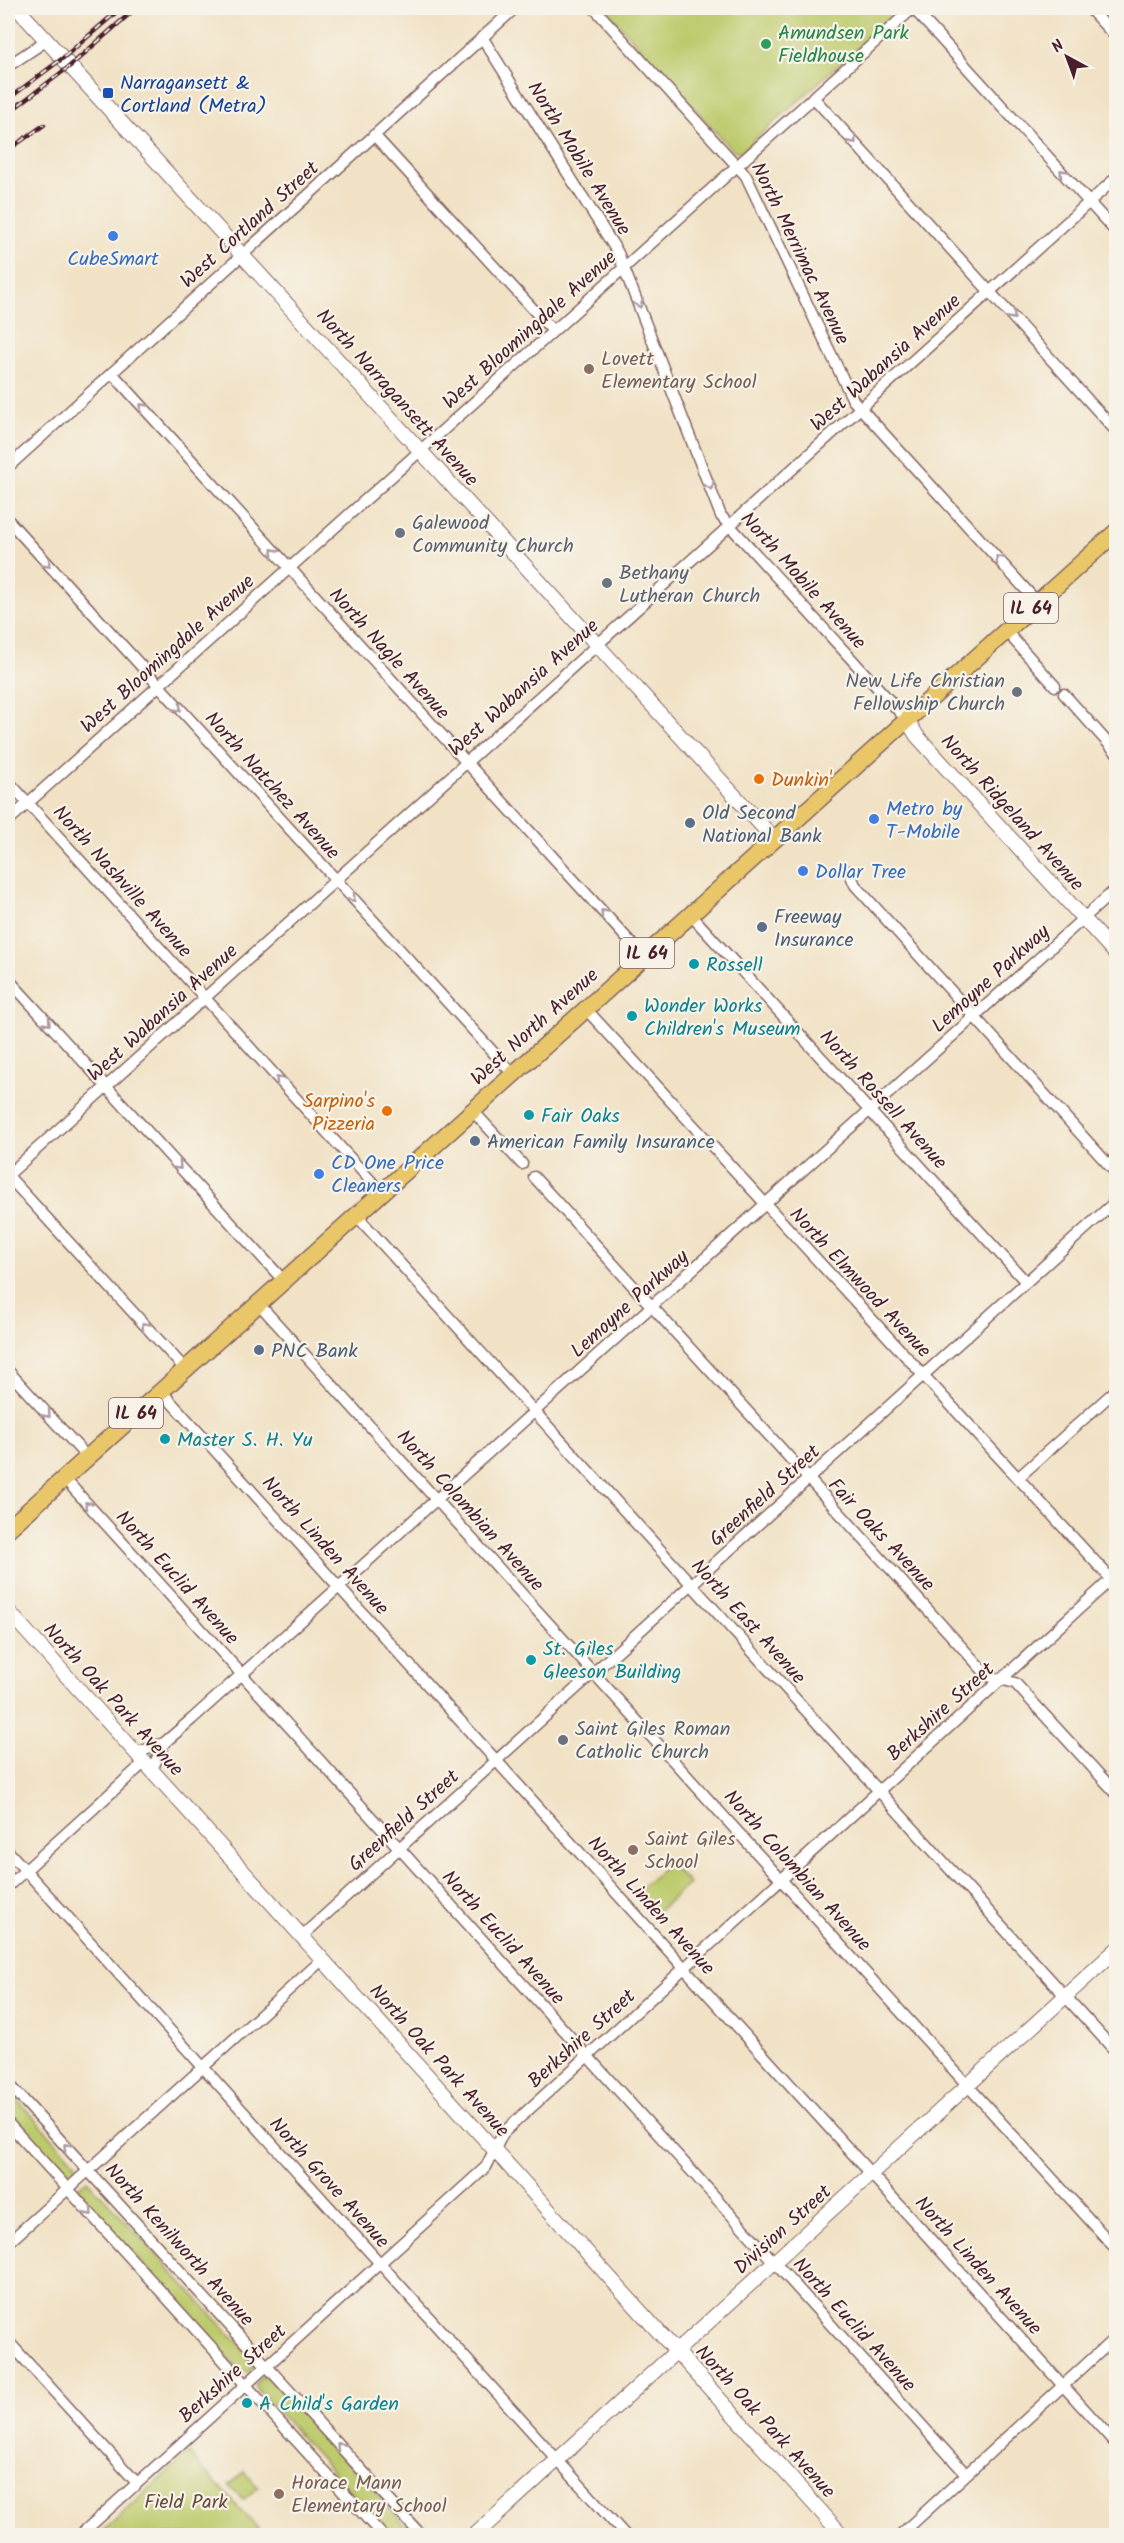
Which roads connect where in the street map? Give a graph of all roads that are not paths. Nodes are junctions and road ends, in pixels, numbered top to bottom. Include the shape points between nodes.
1 (17, 8) edge
2 (515, 8) edge
3 (594, 8) edge
4 (913, 8) edge
5 (1089, 8) edge
6 (482, 37) junction
7 (1116, 37) edge
8 (46, 40) junction
9 (8, 66) edge
10 (813, 97) junction
11 (374, 135) junction
12 (738, 164) junction
13 (1116, 178) edge
14 (1089, 203) junction
15 (1116, 232) edge
16 (242, 254) junction
17 (624, 267) junction
18 (990, 292) junction
19 (553, 331) junction
20 (112, 373) junction
21 (860, 408) junction
22 (1116, 431) edge
23 (420, 450) junction
24 (8, 467) edge
25 (8, 520) edge
26 (729, 526) junction
27 (1114, 538) edge
28 (289, 568) junction
29 (1038, 603) junction
30 (1006, 631) junction
31 (597, 645) junction
32 (158, 685) junction
33 (1055, 686) dead end
34 (1064, 694) dead end
35 (907, 720) junction
36 (1116, 752) edge
37 (466, 763) junction
38 (8, 781) edge
39 (27, 803) junction
40 (8, 821) edge
41 (774, 839) junction
42 (849, 871) dead end
43 (335, 880) junction
44 (1116, 889) edge
45 (690, 914) junction
46 (1084, 918) junction
47 (1116, 954) edge
48 (643, 956) junction
49 (8, 979) edge
50 (204, 998) junction
51 (585, 1008) junction
52 (974, 1017) junction
53 (513, 1074) junction
54 (105, 1087) junction
55 (472, 1110) junction
56 (870, 1111) junction
57 (522, 1164) dead end
58 (1116, 1173) edge
59 (8, 1175) edge
60 (534, 1177) dead end
61 (381, 1192) junction
62 (1116, 1201) edge
63 (765, 1205) junction
64 (356, 1215) junction
65 (283, 1280) junction
66 (1026, 1282) junction
67 (258, 1303) junction
68 (651, 1307) junction
69 (184, 1369) junction
70 (8, 1371) edge
71 (924, 1376) junction
72 (161, 1390) junction
73 (1116, 1390) edge
74 (535, 1412) junction
75 (87, 1457) junction
76 (1019, 1477) junction
77 (64, 1478) junction
78 (808, 1480) junction
79 (437, 1499) junction
80 (8, 1529) edge
81 (1114, 1578) edge
82 (692, 1585) junction
83 (339, 1587) junction
84 (8, 1611) edge
85 (594, 1672) junction
86 (242, 1675) junction
87 (1002, 1680) junction
88 (164, 1743) junction
89 (497, 1760) junction
90 (144, 1762) junction
91 (879, 1791) junction
92 (1116, 1793) edge
93 (400, 1848) junction
94 (8, 1851) edge
95 (25, 1870) junction
96 (782, 1880) junction
97 (8, 1886) edge
98 (302, 1936) junction
99 (1116, 1950) edge
100 (323, 1959) junction
101 (684, 1968) junction
102 (1066, 1996) junction
103 (1116, 2052) edge
104 (587, 2056) junction
105 (202, 2067) junction
106 (8, 2083) edge
107 (968, 2085) junction
108 (8, 2123) edge
109 (495, 2150) junction
110 (88, 2170) junction
111 (871, 2174) junction
112 (68, 2189) junction
113 (8, 2243) edge
114 (1116, 2249) edge
115 (774, 2262) junction
116 (380, 2264) junction
117 (1116, 2337) edge
118 (8, 2341) edge
119 (676, 2351) junction
120 (267, 2366) junction
121 (246, 2384) junction
122 (1063, 2386) junction
123 (1116, 2444) edge
124 (557, 2459) junction
125 (966, 2474) junction
126 (137, 2483) junction
127 (79, 2535) edge
128 (383, 2535) edge
129 (422, 2535) edge
130 (474, 2535) edge
131 (626, 2535) edge
132 (843, 2535) edge
133 (898, 2535) edge

1 - 8 street, North Narragansett Avenue
2 - 6 street, West Cortland Street
3 - 12 street, North Merrimac Avenue
4 - 10 street, West Bloomingdale Avenue
14 -> 4 street
5 - 7 street
6 - 11 street, West Cortland Street
6 - 17 street, North Mobile Avenue
8 - 9 street
8 - 16 street, North Narragansett Avenue
10 - 12 street, West Bloomingdale Avenue
10 -> 18 street
11 - 16 street, West Cortland Street
11 - 19 street
12 - 17 street, West Bloomingdale Avenue
12 - 21 street, North Merrimac Avenue via 852,400
13 - 14 street, West Wabansia Avenue
14 - 15 street
14 - 18 street, West Wabansia Avenue
16 - 20 street, West Cortland Street
16 - 23 street, North Narragansett Avenue
17 - 19 street, West Bloomingdale Avenue
17 -> 26 street, North Mobile Avenue via 721,516
18 - 21 street, West Wabansia Avenue
18 -> 22 street
19 - 23 street, West Bloomingdale Avenue
20 - 24 street, West Cortland Street
28 -> 20 street, North Nagle Avenue
21 - 26 street, West Wabansia Avenue
29 -> 21 street, North Merrimac Avenue
23 - 28 street, West Bloomingdale Avenue
23 - 31 street, North Narragansett Avenue
25 -> 32 street, North Natchez Avenue
26 - 31 street, West Wabansia Avenue
26 - 35 street, North Mobile Avenue
27 - 29 main road, West North Avenue / IL 64
28 - 32 street, West Bloomingdale Avenue
28 - 37 street, North Nagle Avenue
29 - 30 main road, West North Avenue / IL 64
30 - 33 street
30 - 35 main road, West North Avenue / IL 64
31 - 37 street, West Wabansia Avenue
31 - 41 street, North Narragansett Avenue
32 - 39 street, West Bloomingdale Avenue
32 -> 43 street, North Natchez Avenue
34 - 36 street
35 - 41 main road, West North Avenue / IL 64
35 - 46 street, North Ridgeland Avenue via 917,736
37 - 43 street, West Wabansia Avenue
48 -> 37 street, North Nagle Avenue
38 - 39 street, North Nashville Avenue
39 - 40 street, West Bloomingdale Avenue
39 - 50 street, North Nashville Avenue
41 - 45 main road, West North Avenue / IL 64
42 - 52 street via 855,885
43 - 50 street, West Wabansia Avenue
43 -> 53 street, North Natchez Avenue
44 - 46 street, Lemoyne Parkway
45 - 48 main road, West North Avenue / IL 64
45 - 56 street, North Rossell Avenue
46 - 47 street, North Ridgeland Avenue
46 - 52 street, Lemoyne Parkway
48 - 51 main road, West North Avenue / IL 64
49 -> 54 street
50 - 54 street, West Wabansia Avenue
61 -> 50 street, North Nashville Avenue
51 - 53 main road, West North Avenue / IL 64
51 - 63 street, North Elmwood Avenue
52 - 56 street, Lemoyne Parkway
52 - 58 street
53 - 55 main road, West North Avenue / IL 64
54 - 59 street, West Wabansia Avenue
54 -> 65 street
55 - 57 street
55 - 61 main road, West North Avenue / IL 64
56 - 63 street, Lemoyne Parkway
56 - 66 street, North Rossell Avenue
69 -> 59 street
60 - 68 street, Fair Oaks Avenue
61 - 64 main road, West North Avenue / IL 64
62 - 66 street, Greenfield Street
63 - 68 street, Lemoyne Parkway
63 - 71 street, North Elmwood Avenue
64 - 65 main road, West North Avenue / IL 64
64 - 74 street, North East Avenue
65 - 67 main road, West North Avenue / IL 64
66 - 71 street, Greenfield Street
67 - 69 main road, West North Avenue / IL 64
67 - 79 street, North Colombian Avenue
68 - 74 street, Lemoyne Parkway
68 - 78 street, Fair Oaks Avenue
69 - 72 main road, West North Avenue / IL 64
70 -> 75 street
71 - 76 street, North Elmwood Avenue
71 - 78 street, Greenfield Street
72 - 75 main road, West North Avenue / IL 64
72 - 83 street, North Linden Avenue
73 - 76 street
74 - 79 street, Lemoyne Parkway
74 - 82 street, North East Avenue
75 - 77 main road, West North Avenue / IL 64
76 - 81 street, North Elmwood Avenue
77 - 80 main road, West North Avenue / IL 64
86 -> 77 street, North Euclid Avenue
78 - 82 street, Greenfield Street
78 - 87 street, Fair Oaks Avenue via 988,1676
79 - 83 street, Lemoyne Parkway
79 - 85 street, North Colombian Avenue
81 - 87 street, Berkshire Street
82 - 85 street, Greenfield Street
82 - 91 street, North East Avenue
83 - 86 street, Lemoyne Parkway
83 - 89 street, North Linden Avenue
84 - 90 street, North Oak Park Avenue
85 - 89 street, Greenfield Street
85 - 96 street, North Colombian Avenue
86 - 88 street, Lemoyne Parkway
86 - 93 street, North Euclid Avenue
87 - 91 street, Berkshire Street
87 - 92 street, Fair Oaks Avenue via 1015,1683
88 - 90 street, Lemoyne Parkway
88 - 90 street, Lemoyne Parkway
89 - 93 street, Greenfield Street
89 - 101 street, North Linden Avenue
90 - 95 street
90 - 98 street, North Oak Park Avenue
91 - 96 street, Berkshire Street
91 - 102 street, North East Avenue
93 - 98 street, Greenfield Street
93 - 104 street, North Euclid Avenue
94 - 95 street, North Grove Avenue
95 - 97 street
95 - 105 street, North Grove Avenue
96 - 101 street, Berkshire Street
96 - 107 street, North Colombian Avenue
98 - 100 street, North Oak Park Avenue
99 - 102 street, Division Street
100 - 105 street
100 - 109 street, North Oak Park Avenue
101 - 104 street, Berkshire Street
101 - 111 street, North Linden Avenue
102 - 103 street, North East Avenue
102 - 107 street, Division Street
104 - 109 street, Berkshire Street via 503,2133
104 - 115 street, North Euclid Avenue
105 - 110 street
105 - 116 street, North Grove Avenue
110 -> 106 street, North Kenilworth Avenue
107 - 111 street, Division Street
107 - 114 street, North Colombian Avenue
108 - 112 street
109 - 116 street, Berkshire Street via 486,2167
109 - 119 street, North Oak Park Avenue
110 - 112 street
110 - 120 street, North Kenilworth Avenue
111 - 115 street, Division Street
111 - 122 street, North Linden Avenue
112 - 113 street
112 -> 121 street
115 - 119 street, Division Street
115 - 125 street, North Euclid Avenue
116 - 120 street, Berkshire Street
116 - 124 street, North Grove Avenue
117 - 122 street
118 - 126 street
119 - 124 street, Division Street
119 - 132 street, North Oak Park Avenue
120 - 121 street, Berkshire Street
129 -> 120 street, North Kenilworth Avenue
121 - 126 street, Berkshire Street
121 - 128 street
122 - 123 street, North Linden Avenue
122 - 125 street
124 - 130 street, Division Street
124 - 131 street, North Grove Avenue
125 - 133 street
126 - 127 street, Berkshire Street

